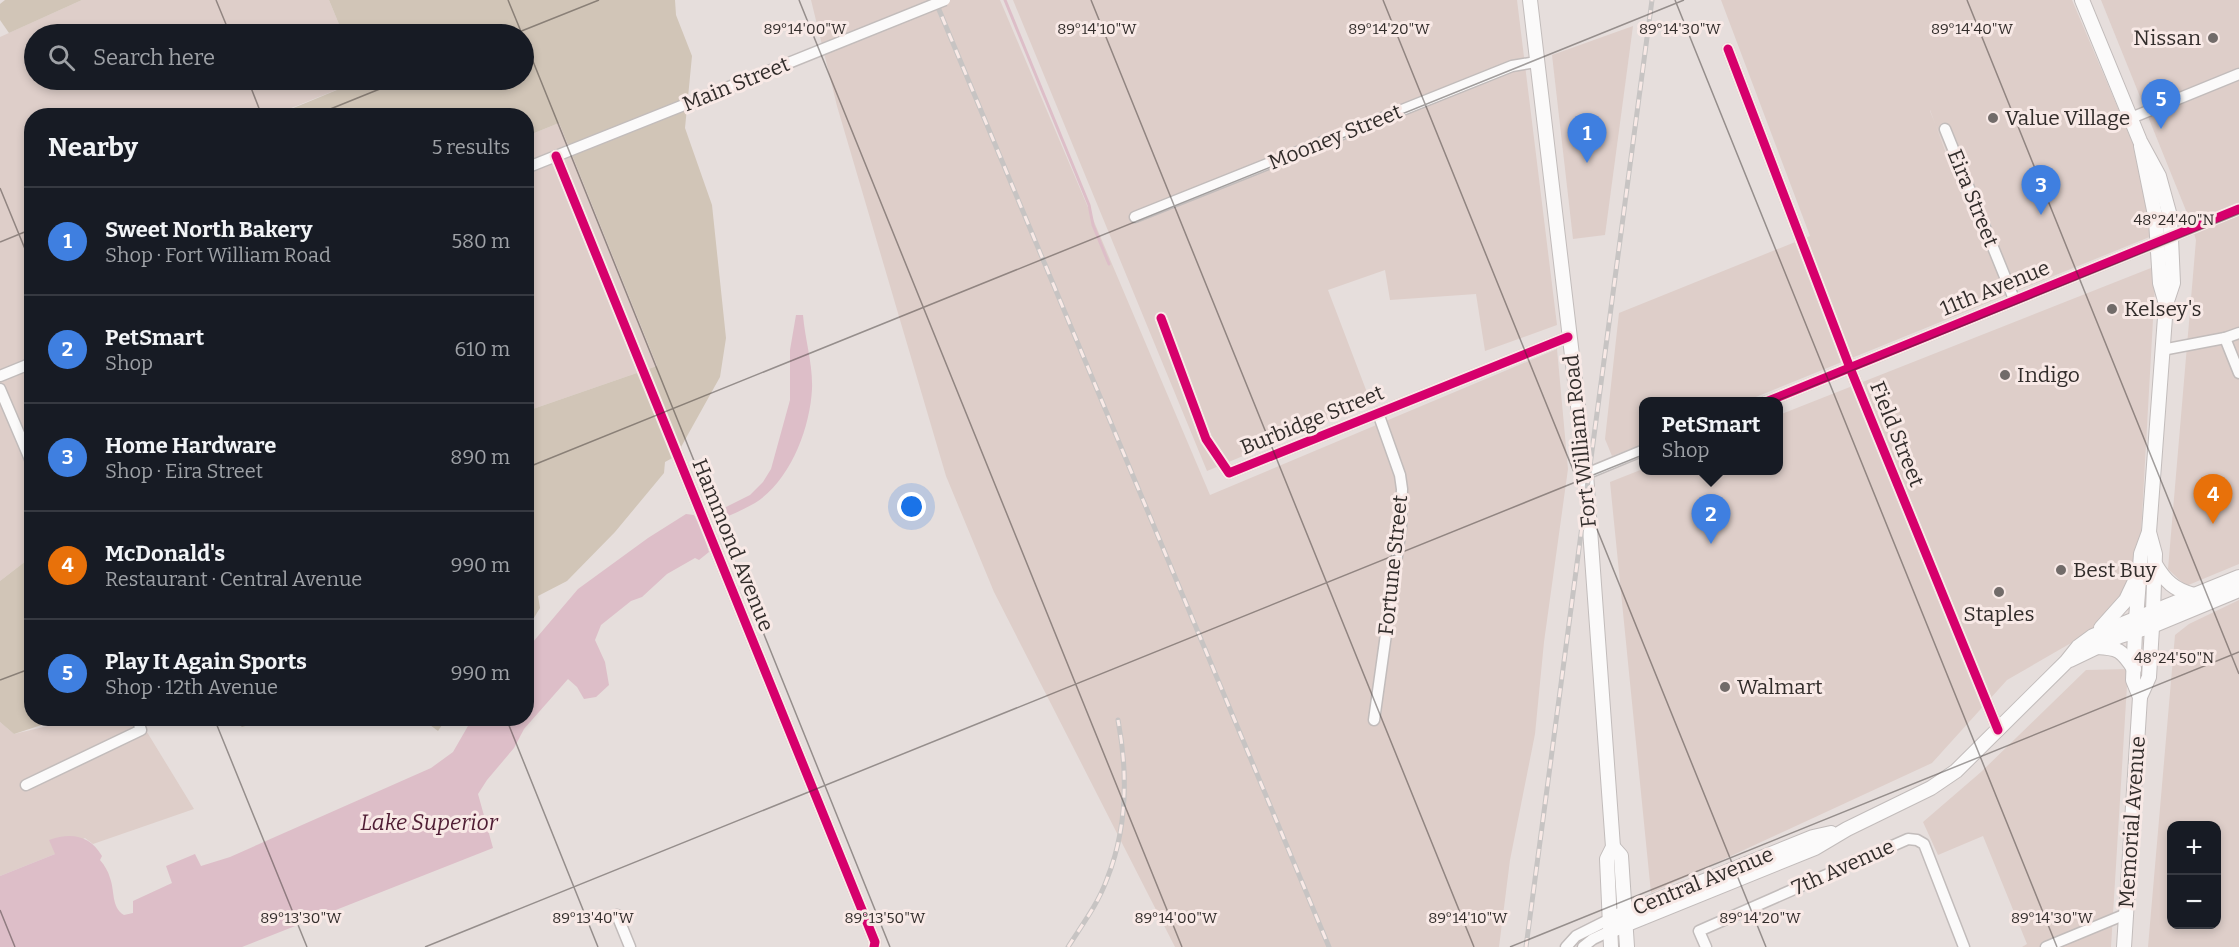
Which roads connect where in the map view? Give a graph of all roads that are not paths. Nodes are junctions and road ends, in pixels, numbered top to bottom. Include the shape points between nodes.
1 (945, 0) edge
2 (1530, 0) edge
3 (2085, 1) edge
4 (1728, 49) dead end
5 (1536, 62) junction
6 (2239, 74) edge
7 (2131, 118) junction
8 (1945, 129) dead end
9 (2140, 141) junction
10 (556, 156) junction
11 (534, 165) edge
12 (2239, 209) edge
13 (1135, 217) dead end
14 (2171, 236) junction
15 (2158, 241) junction
16 (2014, 299) junction
17 (2166, 304) junction
18 (1161, 318) dead end
19 (2239, 333) edge
20 (1568, 337) junction
21 (2225, 338) junction
22 (2162, 350) junction
23 (24, 366) edge
24 (1850, 368) junction
25 (2239, 374) edge
26 (0, 376) edge
27 (0, 388) edge
28 (1778, 397) edge
29 (1378, 413) junction
30 (24, 445) edge
31 (1639, 452) edge
32 (1586, 474) junction
33 (2149, 532) junction
34 (2155, 563) junction
35 (2140, 565) junction
36 (2239, 577) edge
37 (2239, 590) edge
38 (2194, 595) junction
39 (2152, 611) junction
40 (2136, 617) junction
41 (2152, 626) junction
42 (2135, 632) junction
43 (2094, 641) junction
44 (2134, 669) junction
45 (2140, 698) junction
46 (1374, 720) dead end
47 (139, 726) edge
48 (1998, 730) junction
49 (26, 785) dead end
50 (1613, 847) junction
51 (2126, 914) junction
52 (617, 915) dead end
53 (1626, 919) junction
54 (1610, 925) junction
55 (630, 947) edge
56 (874, 947) edge
57 (1566, 947) edge
58 (1583, 947) edge
59 (1611, 947) edge
60 (1627, 947) edge
61 (1706, 947) edge
62 (1964, 947) edge
63 (2046, 947) edge
64 (2124, 947) edge

1 - 10 street, Main Street, bridge
2 - 5 main road, Fort William Road
3 - 7 main road, Memorial Avenue
4 - 24 street, Field Street
5 - 13 street, Mooney Street via 1512,66
5 - 20 main road, Fort William Road
6 - 7 street
7 - 9 main road, Memorial Avenue
8 - 16 street, Eira Street
9 - 14 main road, Memorial Avenue via 2159,176
9 - 15 main road, Memorial Avenue
10 - 11 street, Main Street
10 - 56 street, Hammond Avenue
12 - 14 street, 11th Avenue
14 - 15 street, 11th Avenue
14 - 17 main road, Memorial Avenue via 2173,283
15 - 16 street, 11th Avenue
15 - 17 main road, Memorial Avenue via 2160,283
16 - 24 street, 11th Avenue
17 - 22 main road, Memorial Avenue
18 - 29 street, Burbidge Street via 1206,440 1229,473
19 - 21 street
20 - 29 street, Burbidge Street
20 - 32 main road, Fort William Road
21 - 22 street
21 - 25 street
22 - 33 main road, Memorial Avenue
23 - 26 street
24 - 28 street, 11th Avenue
24 - 48 street, Field Street
27 - 30 street
29 - 46 street, Fortune Street via 1402,489 1401,527
31 - 32 street
32 - 50 main road, Fort William Road
33 - 34 main road, Memorial Avenue
33 - 35 main road, Memorial Avenue
34 - 38 main road via 2170,585
34 - 39 main road, Memorial Avenue
35 - 40 main road, Memorial Avenue
35 - 43 main road via 2126,600
36 - 38 main road, Central Avenue
37 - 41 main road, Central Avenue
38 - 39 main road, Central Avenue
39 - 40 main road, Central Avenue
39 - 41 main road, Memorial Avenue
40 - 42 main road, Memorial Avenue
40 - 43 main road, Central Avenue
41 - 42 main road, Central Avenue
41 - 45 main road, Memorial Avenue via 2149,676
42 - 43 main road, Central Avenue
42 - 44 main road, Memorial Avenue
43 - 44 main road via 2124,653
43 - 48 main road, Central Avenue
44 - 45 main road, Memorial Avenue via 2133,680
45 - 51 main road, Memorial Avenue
47 - 49 street via 141,730
48 - 53 main road, Central Avenue via 1944,781 1815,848
50 - 53 main road, Fort William Road via 1621,856
50 - 54 main road, Fort William Road via 1607,859
51 - 63 street
51 - 64 main road, Memorial Avenue
52 - 55 street
53 - 54 main road, Central Avenue
53 - 60 main road, Fort William Road
54 - 57 street, Central Avenue via 1576,936
54 - 58 street, Central Avenue
54 - 59 main road, Fort William Road
61 - 62 street, 7th Avenue via 1699,931 1908,839 1924,844

